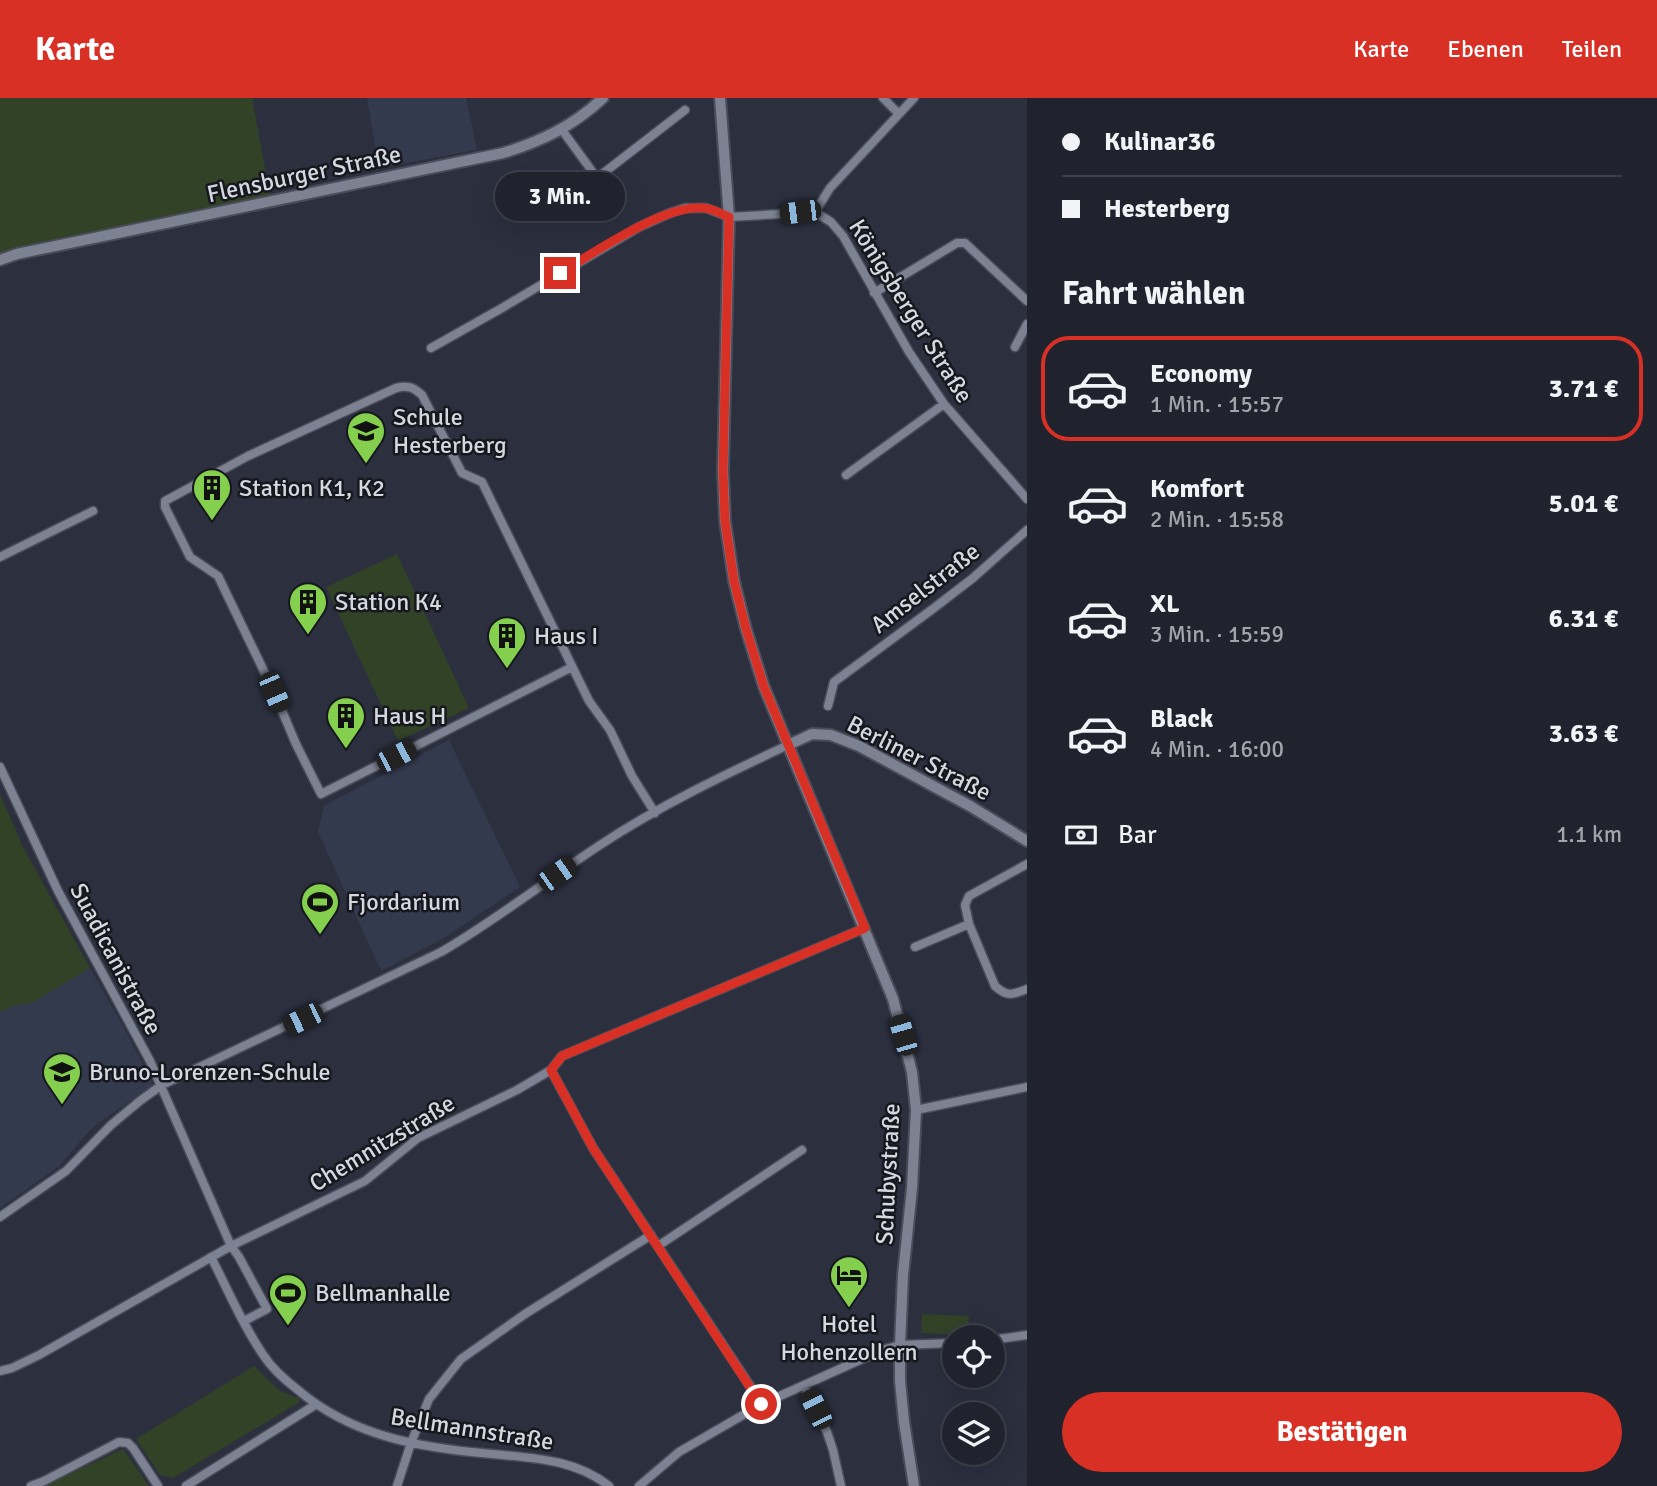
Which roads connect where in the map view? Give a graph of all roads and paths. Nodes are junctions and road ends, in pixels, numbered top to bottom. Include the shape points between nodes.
1 (603, 98) edge
2 (720, 98) edge
3 (883, 98) edge
4 (914, 98) edge
5 (685, 110) dead end
6 (898, 113) junction
7 (562, 130) junction
8 (815, 212) junction
9 (729, 217) junction
10 (0, 260) edge
11 (874, 293) junction
12 (1027, 301) edge
13 (1027, 324) edge
14 (1015, 347) dead end
15 (431, 348) dead end
16 (944, 404) junction
17 (846, 475) dead end
18 (1027, 499) edge
19 (93, 512) dead end
20 (1027, 530) edge
21 (0, 557) edge
22 (572, 667) junction
23 (828, 706) dead end
24 (788, 745) junction
25 (0, 767) edge
26 (654, 813) junction
27 (1027, 841) edge
28 (1027, 864) edge
29 (969, 924) junction
30 (865, 928) junction
31 (915, 947) dead end
32 (1027, 989) edge
33 (551, 1070) junction
34 (162, 1085) junction
35 (1027, 1087) edge
36 (916, 1110) junction
37 (802, 1150) dead end
38 (0, 1217) edge
39 (651, 1235) junction
40 (658, 1245) junction
41 (231, 1246) junction
42 (211, 1257) junction
43 (244, 1321) junction
44 (1027, 1335) edge
45 (1005, 1338) edge
46 (942, 1344) edge
47 (900, 1346) junction
48 (0, 1371) edge
49 (804, 1385) junction
50 (761, 1404) junction
51 (315, 1405) junction
52 (411, 1443) junction
53 (31, 1486) edge
54 (158, 1486) edge
55 (186, 1486) edge
56 (397, 1486) edge
57 (609, 1486) edge
58 (639, 1486) edge
59 (841, 1486) edge
60 (915, 1486) edge

1 - 7 street, Flensburger Straße
2 - 9 street, Schubystraße
3 - 6 street
4 - 6 street
5 - 7 street via 597,178
6 - 8 street via 830,188
7 - 10 street, Flensburger Straße via 480,159
8 - 9 street
8 - 11 street, Königsberger Straße via 844,236
9 - 15 street via 706,208 670,213
9 - 24 street, Schubystraße via 725,521 746,629
11 - 12 street via 957,243 965,243
11 - 16 street, Königsberger Straße
13 - 14 street
16 - 17 street
16 - 18 street, Königsberger Straße
19 - 21 street
20 - 23 street, Amselstraße via 973,578 834,682
22 - 22 street via 482,482 462,472 415,388 396,388 248,456 165,501 190,557 218,576 321,794
22 - 26 street
24 - 26 street
24 - 27 street, Berliner Straße via 812,734 831,735 859,746
24 - 30 street, Schubystraße
25 - 34 street, Suadicanistraße via 58,891
26 - 34 street via 442,953
28 - 29 street via 968,896
29 - 31 street
29 - 32 street via 995,986 1014,995
30 - 33 street, Chemnitzstraße via 562,1056
30 - 36 street, Schubystraße via 900,1023
33 - 39 street via 593,1148
33 - 41 street, Chemnitzstraße via 418,1139 365,1181
34 - 38 street via 111,1125 66,1171
34 - 41 street, Suadicanistraße
35 - 36 street
36 - 47 street, Schubystraße
37 - 40 street
39 - 40 street
39 - 52 street via 461,1359 429,1399
40 - 50 street
41 - 42 street, Chemnitzstraße
41 - 43 street via 267,1309
42 - 43 street, Bellmannstraße
42 - 48 street, Chemnitzstraße via 39,1355
43 - 51 street, Bellmannstraße via 278,1374
44 - 45 street
46 - 47 street
47 - 49 street
47 - 60 street, Schubystraße via 904,1422
49 - 50 street
49 - 59 street via 827,1432
50 - 58 street via 679,1452
51 - 52 street, Bellmannstraße via 353,1425
51 - 55 street
52 - 56 street
52 - 57 street, Bellmannstraße via 542,1459 573,1466
53 - 54 street via 119,1442 133,1448

